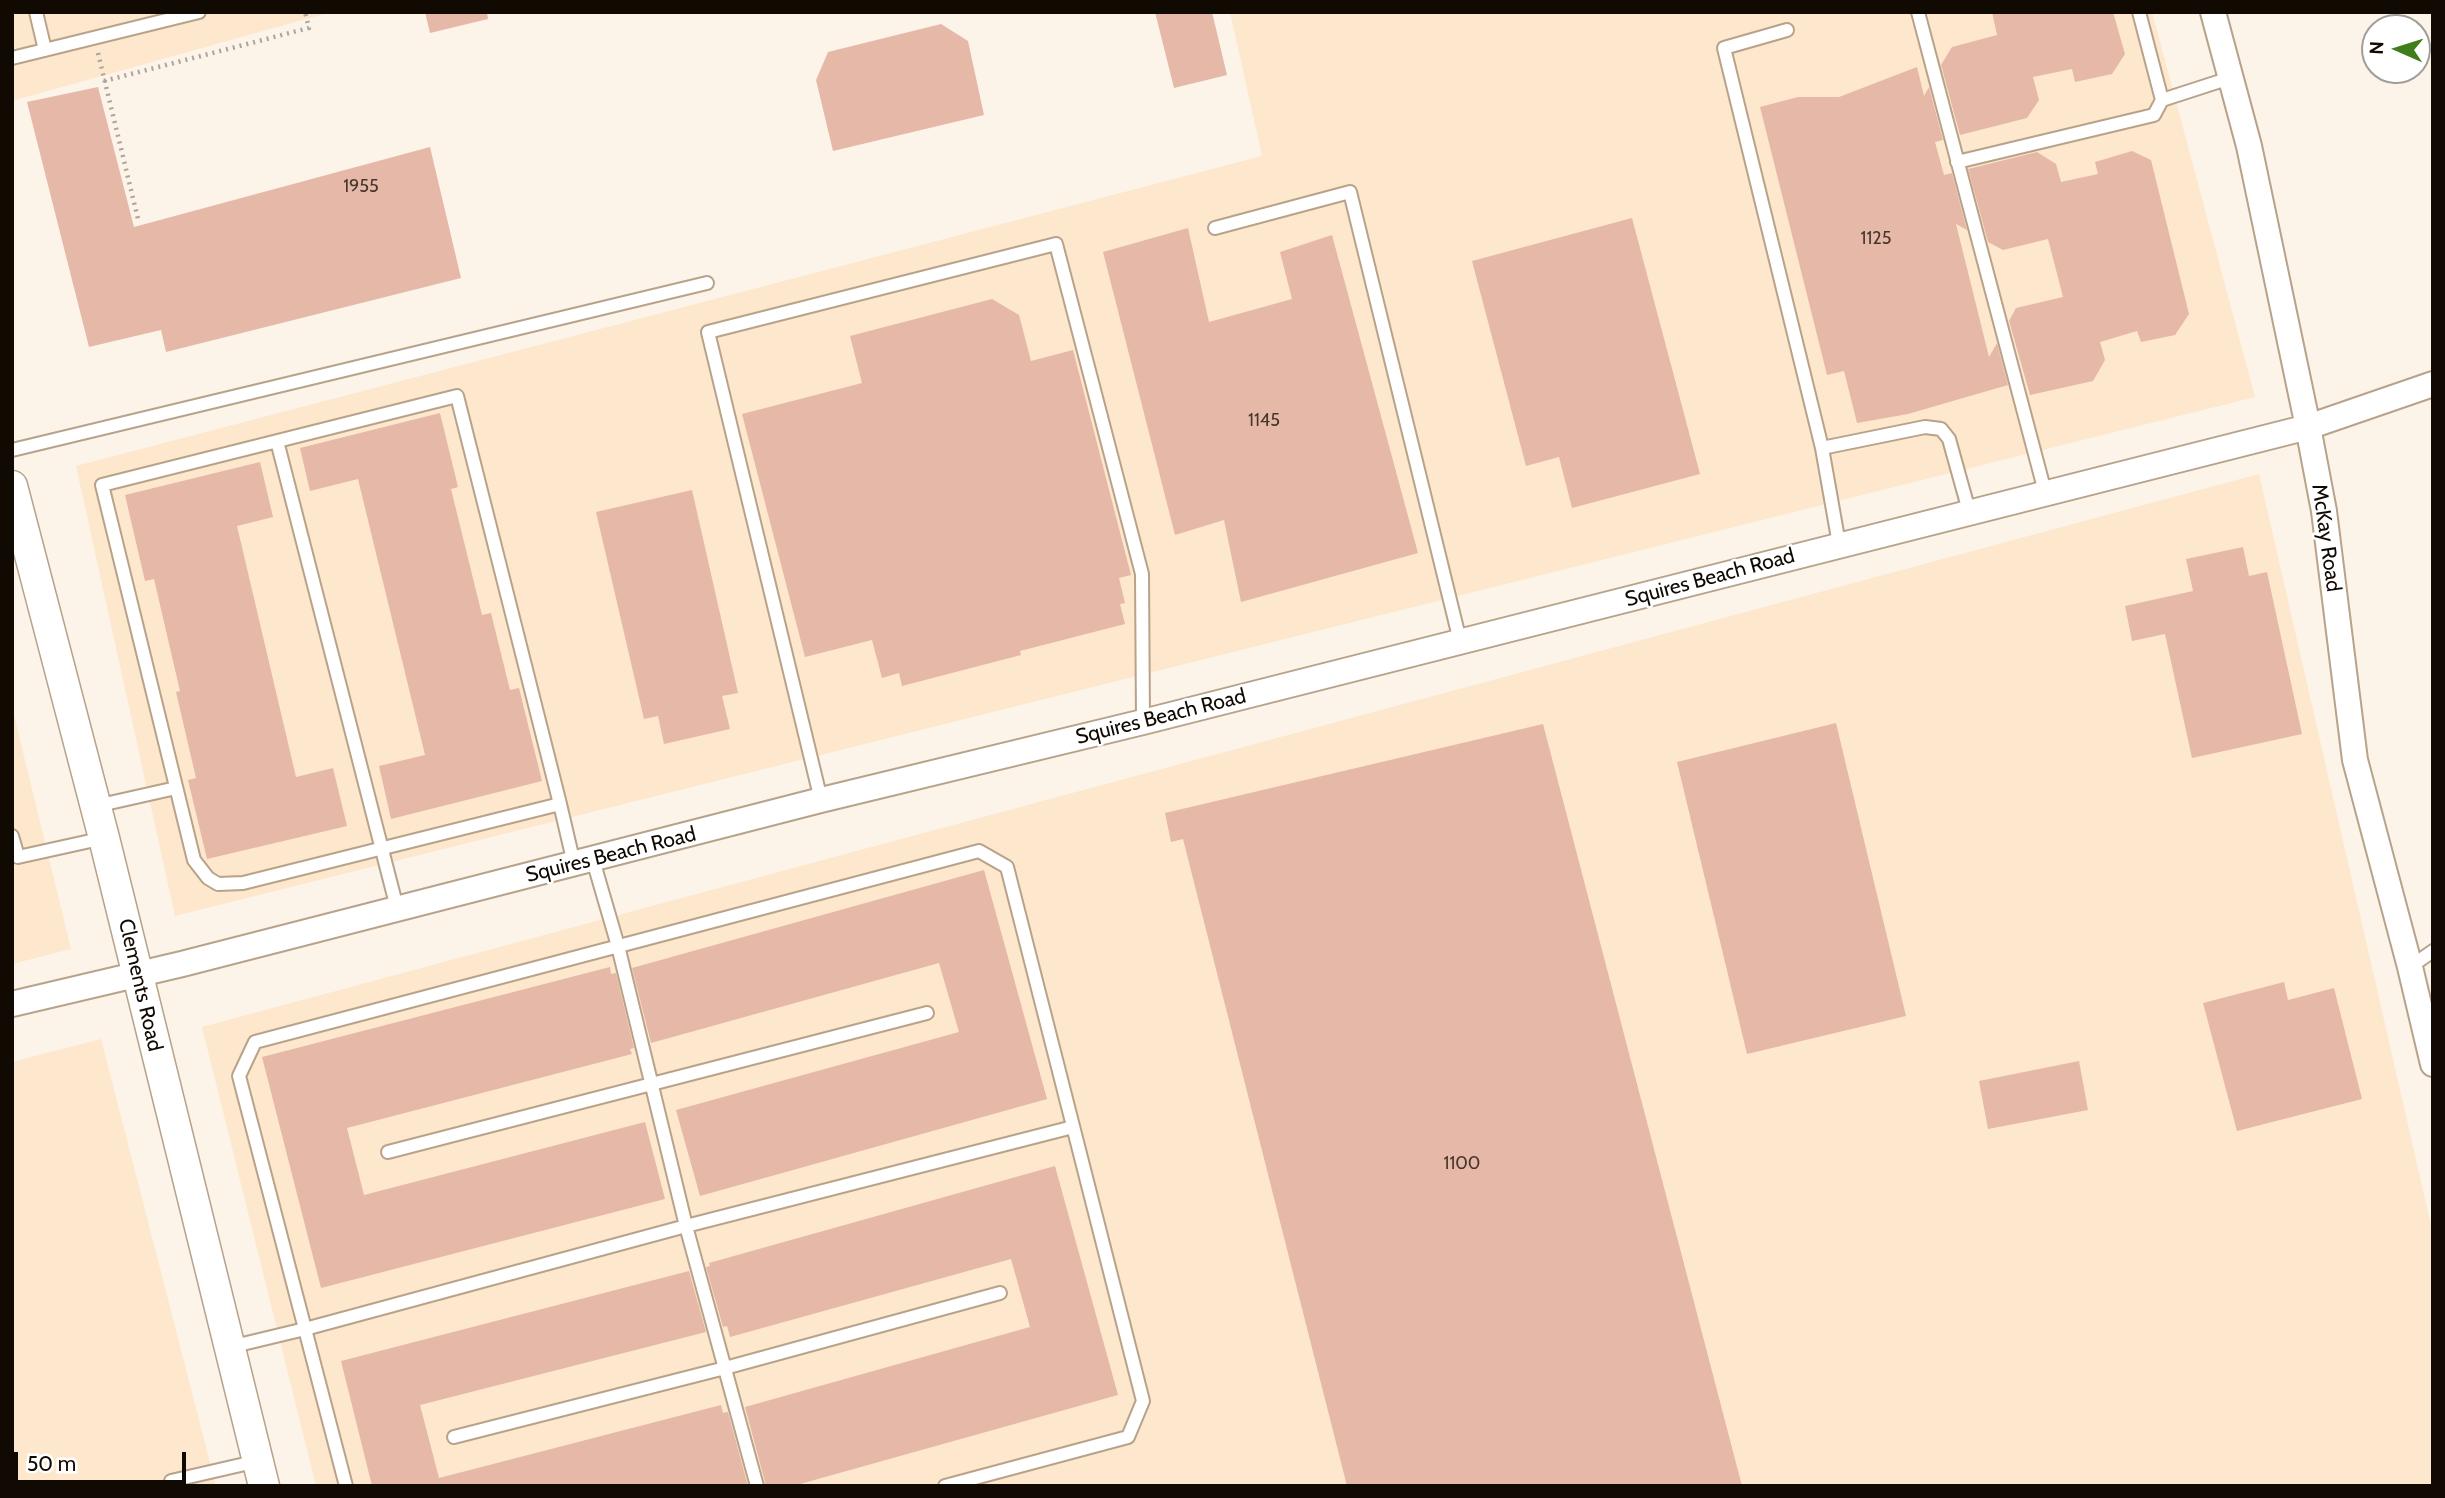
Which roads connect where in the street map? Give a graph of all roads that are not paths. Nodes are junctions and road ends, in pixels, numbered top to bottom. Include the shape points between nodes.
1 (36, 12) edge
2 (199, 12) edge
3 (1918, 12) edge
4 (2139, 12) edge
5 (2213, 12) edge
6 (1787, 30) dead end
7 (46, 50) junction
8 (12, 58) edge
9 (2230, 78) junction
10 (2162, 100) junction
11 (1957, 162) junction
12 (1215, 228) dead end
13 (706, 284) dead end
14 (2433, 384) edge
15 (2308, 426) junction
16 (277, 441) junction
17 (1822, 448) junction
18 (12, 450) edge
19 (12, 486) edge
20 (2045, 492) junction
21 (1969, 511) junction
22 (18, 531) edge
23 (1839, 544) junction
24 (1460, 641) junction
25 (1143, 722) junction
26 (176, 788) junction
27 (821, 800) junction
28 (560, 804) junction
29 (96, 806) junction
30 (12, 836) edge
31 (104, 838) junction
32 (381, 849) junction
33 (583, 862) junction
34 (397, 908) junction
35 (618, 946) junction
36 (2433, 951) edge
37 (2410, 967) junction
38 (138, 973) junction
39 (12, 1004) edge
40 (927, 1013) dead end
41 (2433, 1064) edge
42 (652, 1085) junction
43 (1073, 1127) junction
44 (388, 1152) dead end
45 (686, 1226) junction
46 (1000, 1293) dead end
47 (305, 1329) junction
48 (229, 1347) junction
49 (725, 1368) junction
50 (454, 1437) dead end
51 (261, 1473) edge
52 (172, 1486) edge
53 (346, 1486) edge
54 (757, 1486) edge
55 (945, 1486) edge

1 - 7 lane
2 - 7 lane
3 - 11 lane
4 - 10 lane
5 - 9 street, McKay Road
6 - 17 lane via 1724,48
7 - 8 lane
9 - 10 lane
9 - 15 street, McKay Road via 2252,158
10 - 11 lane via 2154,115
11 - 20 lane
12 - 24 lane via 1350,192
13 - 18 lane
14 - 15 street, Squires Beach Road
15 - 20 street, Squires Beach Road
15 - 37 street, McKay Road via 2324,511 2355,760
16 - 26 lane via 102,485
16 - 28 lane via 457,396
16 - 32 lane
17 - 21 lane via 1925,426 1941,429 1949,439
17 - 23 lane
19 - 22 street, Clements Road
20 - 21 street, Squires Beach Road
21 - 23 street, Squires Beach Road
22 - 29 street, Clements Road
23 - 24 street, Squires Beach Road
24 - 25 street, Squires Beach Road
25 - 27 street, Squires Beach Road
25 - 27 lane via 1142,574 1056,244 708,332
26 - 29 lane
26 - 32 lane via 194,860 218,884 243,883
27 - 33 street, Squires Beach Road
28 - 32 lane
28 - 33 lane
29 - 31 street, Clements Road
30 - 31 lane via 18,857
31 - 38 street, Clements Road
32 - 34 lane
33 - 34 street, Squires Beach Road
33 - 35 lane
34 - 38 street, Squires Beach Road
35 - 42 lane
35 - 43 lane via 979,851 1007,867
35 - 47 lane via 255,1042 239,1076
36 - 37 lane
37 - 41 street, McKay Road
38 - 39 street, Squires Beach Road
38 - 48 street, Clements Road
40 - 42 lane
42 - 44 lane
42 - 45 lane
43 - 45 lane
43 - 55 lane via 1143,1401 1128,1437
45 - 47 lane
45 - 49 lane
46 - 49 lane
47 - 48 lane
47 - 53 lane
48 - 51 street, Clements Road
49 - 50 lane
49 - 54 lane
51 - 52 lane via 171,1481

